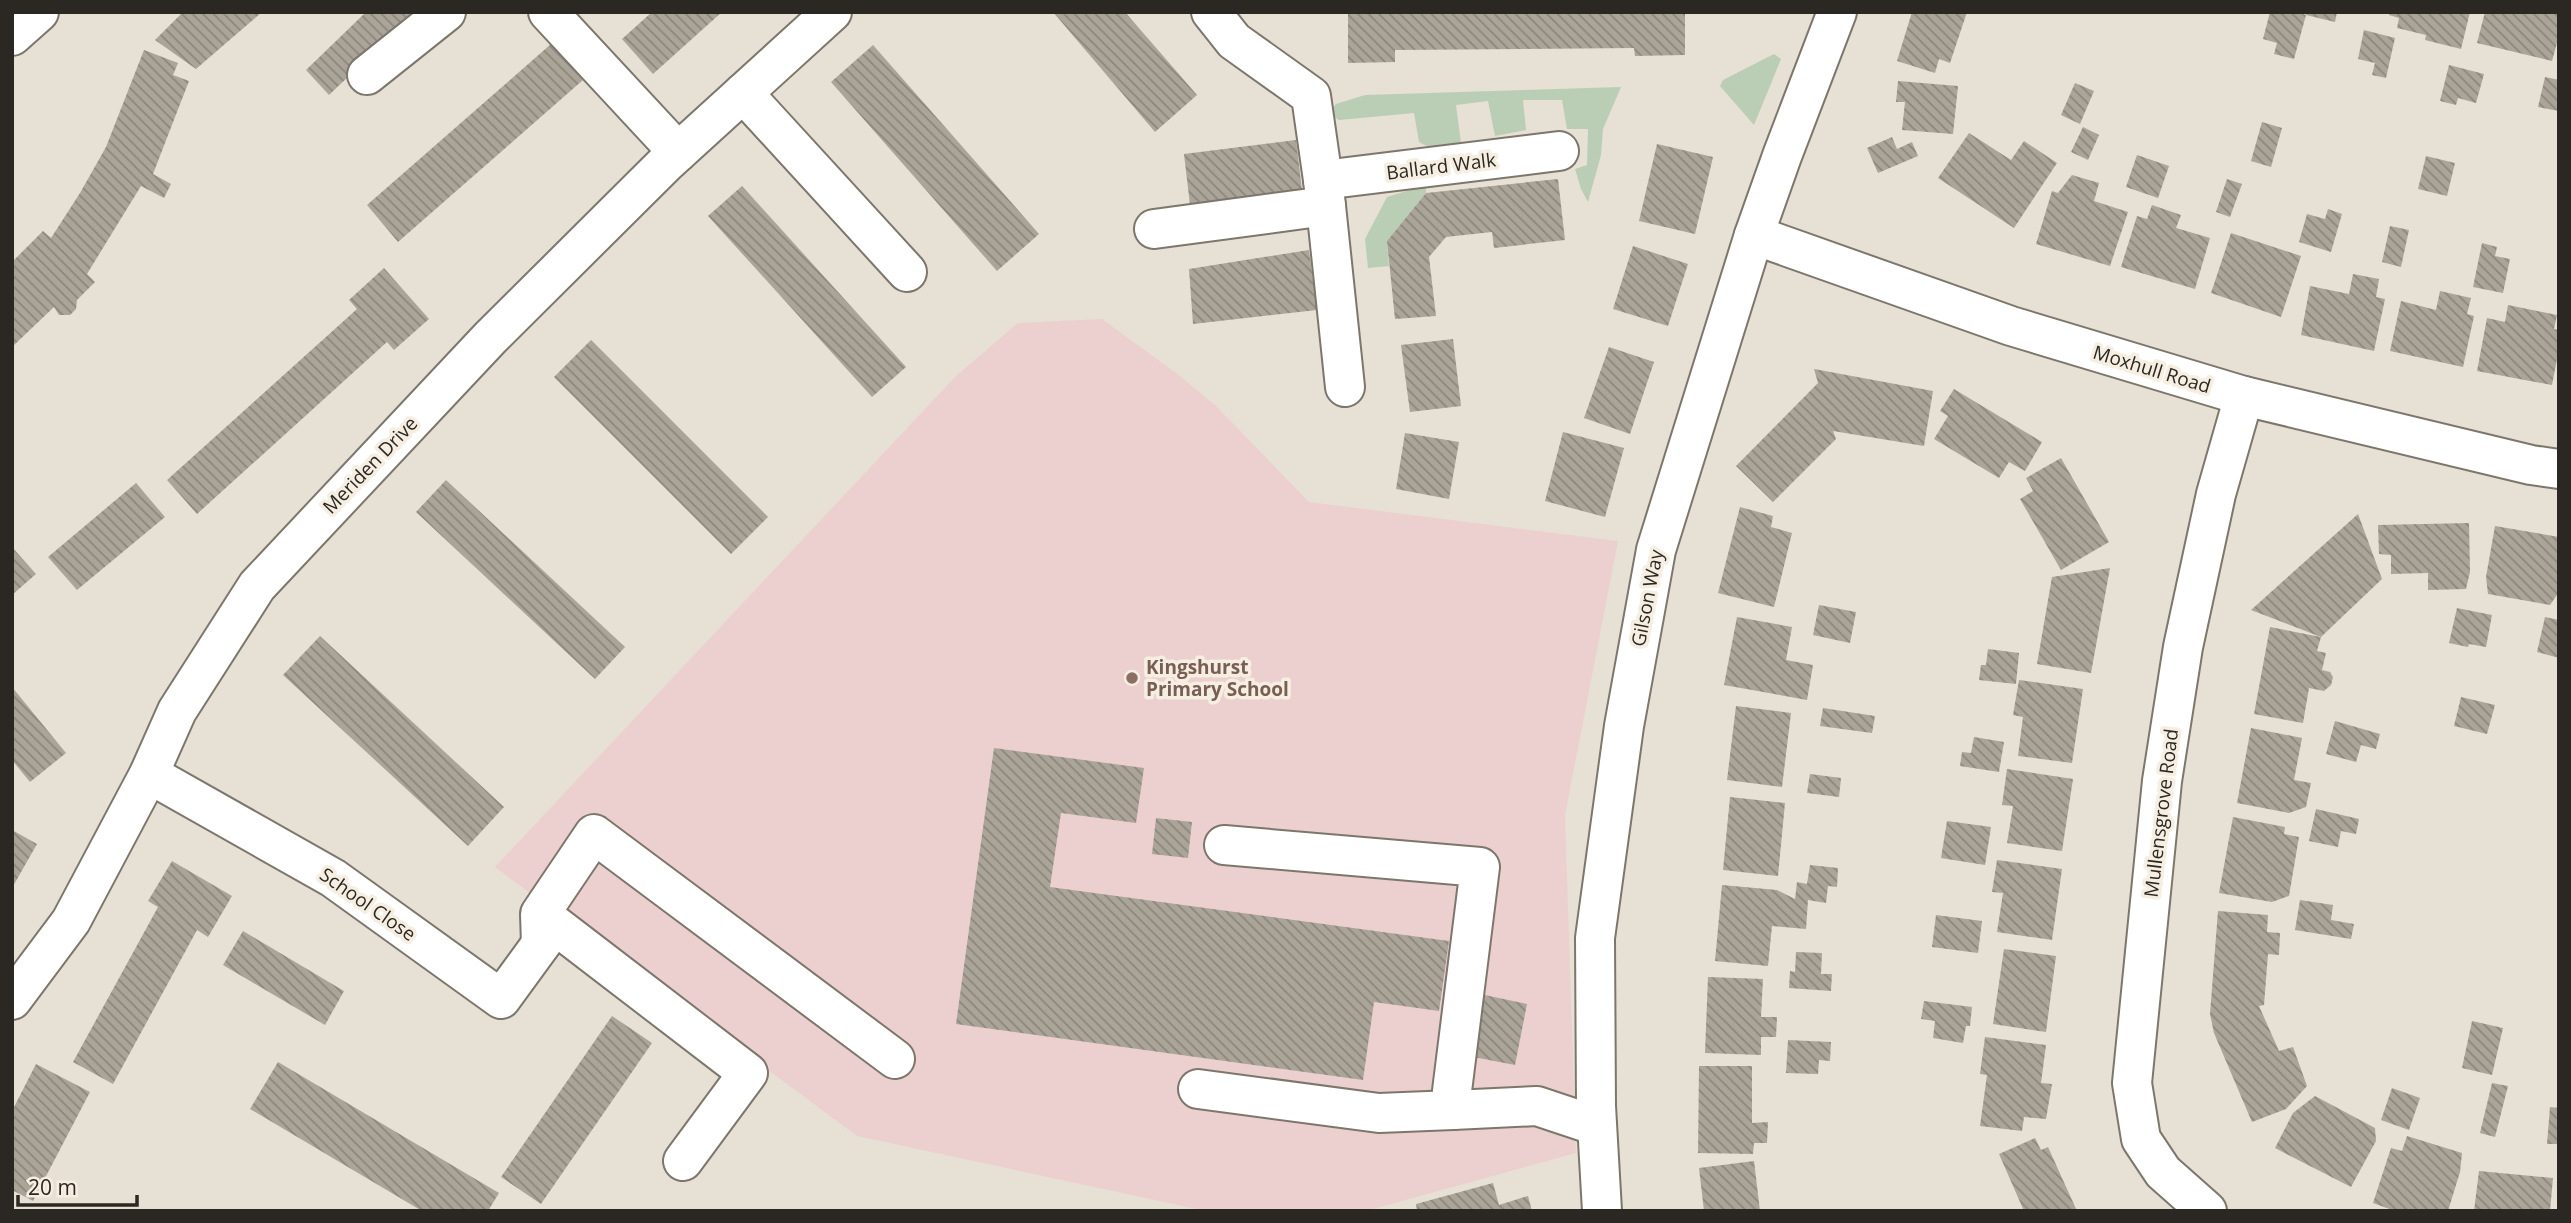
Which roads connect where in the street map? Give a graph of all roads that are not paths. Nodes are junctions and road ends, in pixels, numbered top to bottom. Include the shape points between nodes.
1 (39, 12) edge
2 (446, 12) edge
3 (548, 12) edge
4 (832, 12) edge
5 (1211, 12) edge
6 (1837, 12) edge
7 (12, 36) edge
8 (367, 75) dead end
9 (743, 93) junction
10 (1559, 151) dead end
11 (678, 152) junction
12 (1324, 193) junction
13 (1154, 229) dead end
14 (1754, 235) junction
15 (907, 272) dead end
16 (1345, 387) dead end
17 (2244, 396) junction
18 (2559, 468) edge
19 (149, 774) junction
20 (1224, 845) dead end
21 (548, 934) junction
22 (12, 1000) edge
23 (894, 1059) dead end
24 (1198, 1089) dead end
25 (1452, 1110) junction
26 (1597, 1126) junction
27 (683, 1161) dead end
28 (1602, 1211) edge
29 (2207, 1211) edge

1 - 7 street
2 - 8 street
3 - 11 street
4 - 9 street, Meriden Drive
5 - 12 street via 1234,41 1311,96
6 - 14 street, Gilson Way
9 - 11 street, Meriden Drive
9 - 15 street
10 - 12 street, Ballard Walk
11 - 19 street, Meriden Drive via 490,338 257,586 177,711
12 - 13 street, Ballard Walk
12 - 16 street
14 - 17 street, Moxhull Road via 2011,326
14 - 26 street, Gilson Way via 1656,550 1624,726 1595,938
17 - 18 street, Moxhull Road
17 - 29 street, Mullensgrove Road via 2216,494 2183,646 2162,781 2132,1083 2141,1139 2163,1172
19 - 21 street, School Close via 333,878 501,999
19 - 22 street, Meriden Drive via 72,921
20 - 25 street via 1480,867
21 - 23 street via 540,914 594,834
21 - 27 street via 748,1073
24 - 25 street via 1379,1113
25 - 26 street via 1537,1106
26 - 28 street, Gilson Way

